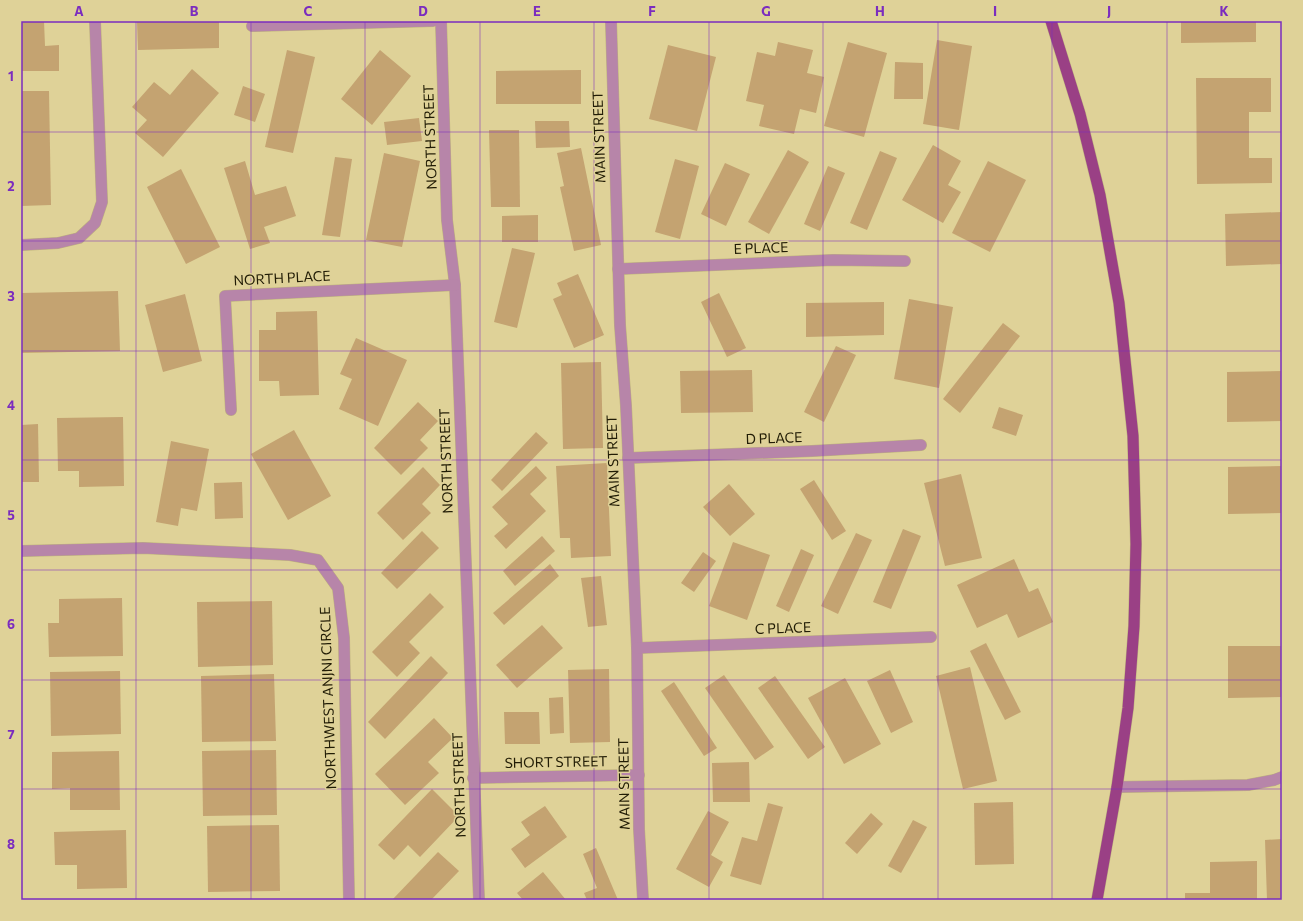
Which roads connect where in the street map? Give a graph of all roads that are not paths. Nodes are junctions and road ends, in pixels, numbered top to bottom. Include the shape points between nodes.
1 (96, 21) edge
2 (433, 21) edge
3 (441, 21) edge
4 (611, 21) edge
5 (1051, 21) edge
6 (252, 26) dead end
7 (21, 245) edge
8 (905, 261) dead end
9 (618, 269) junction
10 (455, 285) junction
11 (231, 410) dead end
12 (921, 445) dead end
13 (628, 458) junction
14 (21, 551) edge
15 (931, 637) dead end
16 (637, 648) junction
17 (639, 775) junction
18 (1282, 777) edge
19 (473, 778) junction
20 (1117, 787) junction
21 (349, 900) edge
22 (479, 900) edge
23 (643, 900) edge
24 (1097, 900) edge

1 - 7 street via 102,202 95,223 79,238 58,244
2 - 6 street
3 - 10 street, NORTH STREET via 447,220
4 - 9 street, MAIN STREET
5 - 20 main road via 1080,114 1100,195 1119,303 1133,436 1136,544 1134,626 1128,708
8 - 9 street, E PLACE via 833,260
9 - 13 street, MAIN STREET
10 - 11 street, NORTH PLACE via 225,296
10 - 19 street, NORTH STREET
12 - 13 street, D PLACE
13 - 16 street, MAIN STREET
14 - 21 street, NORTHWEST ANJNI CIRCLE via 143,548 290,555 318,560 338,588 344,638
15 - 16 street, C PLACE
16 - 17 street, MAIN STREET
17 - 19 street, SHORT STREET
17 - 23 street, MAIN STREET
18 - 20 street via 1248,785
19 - 22 street, NORTH STREET
20 - 24 main road

